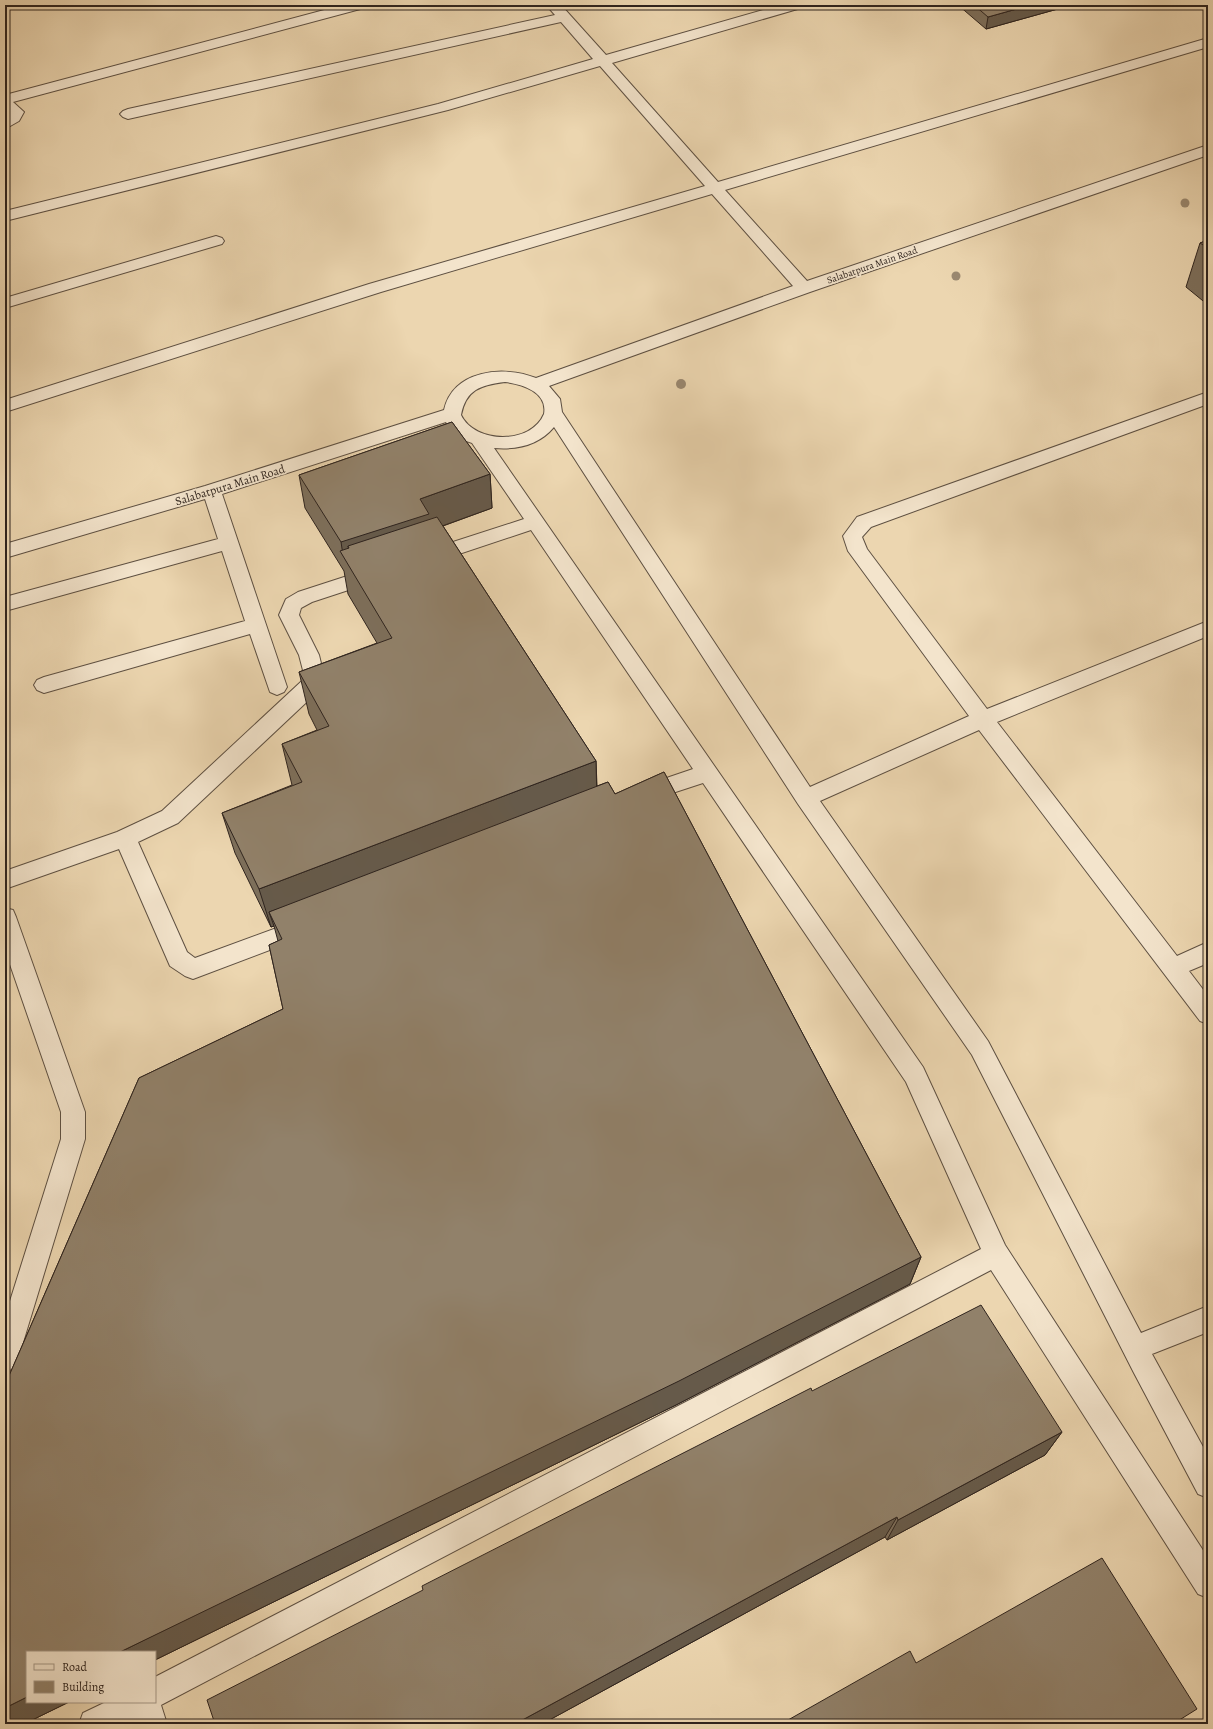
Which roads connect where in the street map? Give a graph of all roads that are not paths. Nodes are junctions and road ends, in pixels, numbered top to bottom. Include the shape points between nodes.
1 (359, 5) edge
2 (553, 5) edge
3 (742, 5) edge
4 (796, 5) edge
5 (564, 17) junction
6 (754, 17) junction
7 (1208, 42) edge
8 (602, 60) junction
9 (5, 101) edge
10 (128, 114) dead end
11 (5, 124) edge
12 (1208, 150) edge
13 (714, 188) junction
14 (5, 216) edge
15 (216, 241) dead end
16 (804, 288) junction
17 (5, 303) edge
18 (536, 384) junction
19 (1208, 398) edge
20 (5, 406) edge
21 (554, 413) junction
22 (452, 414) junction
23 (479, 440) junction
24 (212, 491) junction
25 (536, 522) junction
26 (228, 544) junction
27 (5, 551) edge
28 (5, 604) edge
29 (256, 625) junction
30 (1208, 628) edge
31 (44, 685) dead end
32 (277, 687) dead end
33 (983, 719) junction
34 (707, 773) junction
35 (806, 798) junction
36 (625, 802) edge
37 (125, 838) junction
38 (5, 880) edge
39 (5, 917) edge
40 (324, 919) edge
41 (1208, 952) edge
42 (1173, 968) junction
43 (1208, 1014) edge
44 (996, 1254) junction
45 (1208, 1319) edge
46 (1135, 1348) junction
47 (5, 1358) edge
48 (1208, 1484) edge
49 (1208, 1584) edge
50 (156, 1692) edge
51 (136, 1703) edge
52 (145, 1703) edge
53 (94, 1724) edge
54 (152, 1724) edge

1 - 9 street
2 - 5 street
3 - 6 street
4 - 6 street
5 - 8 street
5 - 10 street
6 - 8 street
7 - 13 street
8 - 13 street
8 - 14 street via 444,107
9 - 11 street via 16,112 14,118
12 - 16 street, Salabatpura Main Road
13 - 16 street
13 - 20 street via 375,288
15 - 17 street
16 - 18 street, Salabatpura Main Road
18 - 21 street via 547,392 553,402
18 - 22 street via 522,378 505,376 473,383 461,392 454,402
19 - 33 street via 864,522 852,536 858,551
21 - 23 street via 540,432 527,439 506,443
21 - 35 street
22 - 23 street via 457,425 466,434
22 - 24 street, Salabatpura Main Road
23 - 25 street
24 - 26 street
24 - 27 street, Salabatpura Main Road
25 - 34 street
25 - 37 street via 306,597 293,604 290,615 309,654 315,680 170,817
26 - 28 street
26 - 29 street
29 - 31 street
29 - 32 street
30 - 33 street
33 - 35 street
33 - 42 street
34 - 36 street
34 - 44 street via 915,1076
35 - 46 street via 980,1048
37 - 38 street
37 - 40 street via 178,959 193,969
39 - 47 street via 73,1112 73,1139
41 - 42 street
42 - 43 street
44 - 49 street
44 - 50 street
45 - 46 street
46 - 48 street
51 - 53 street
52 - 54 street

